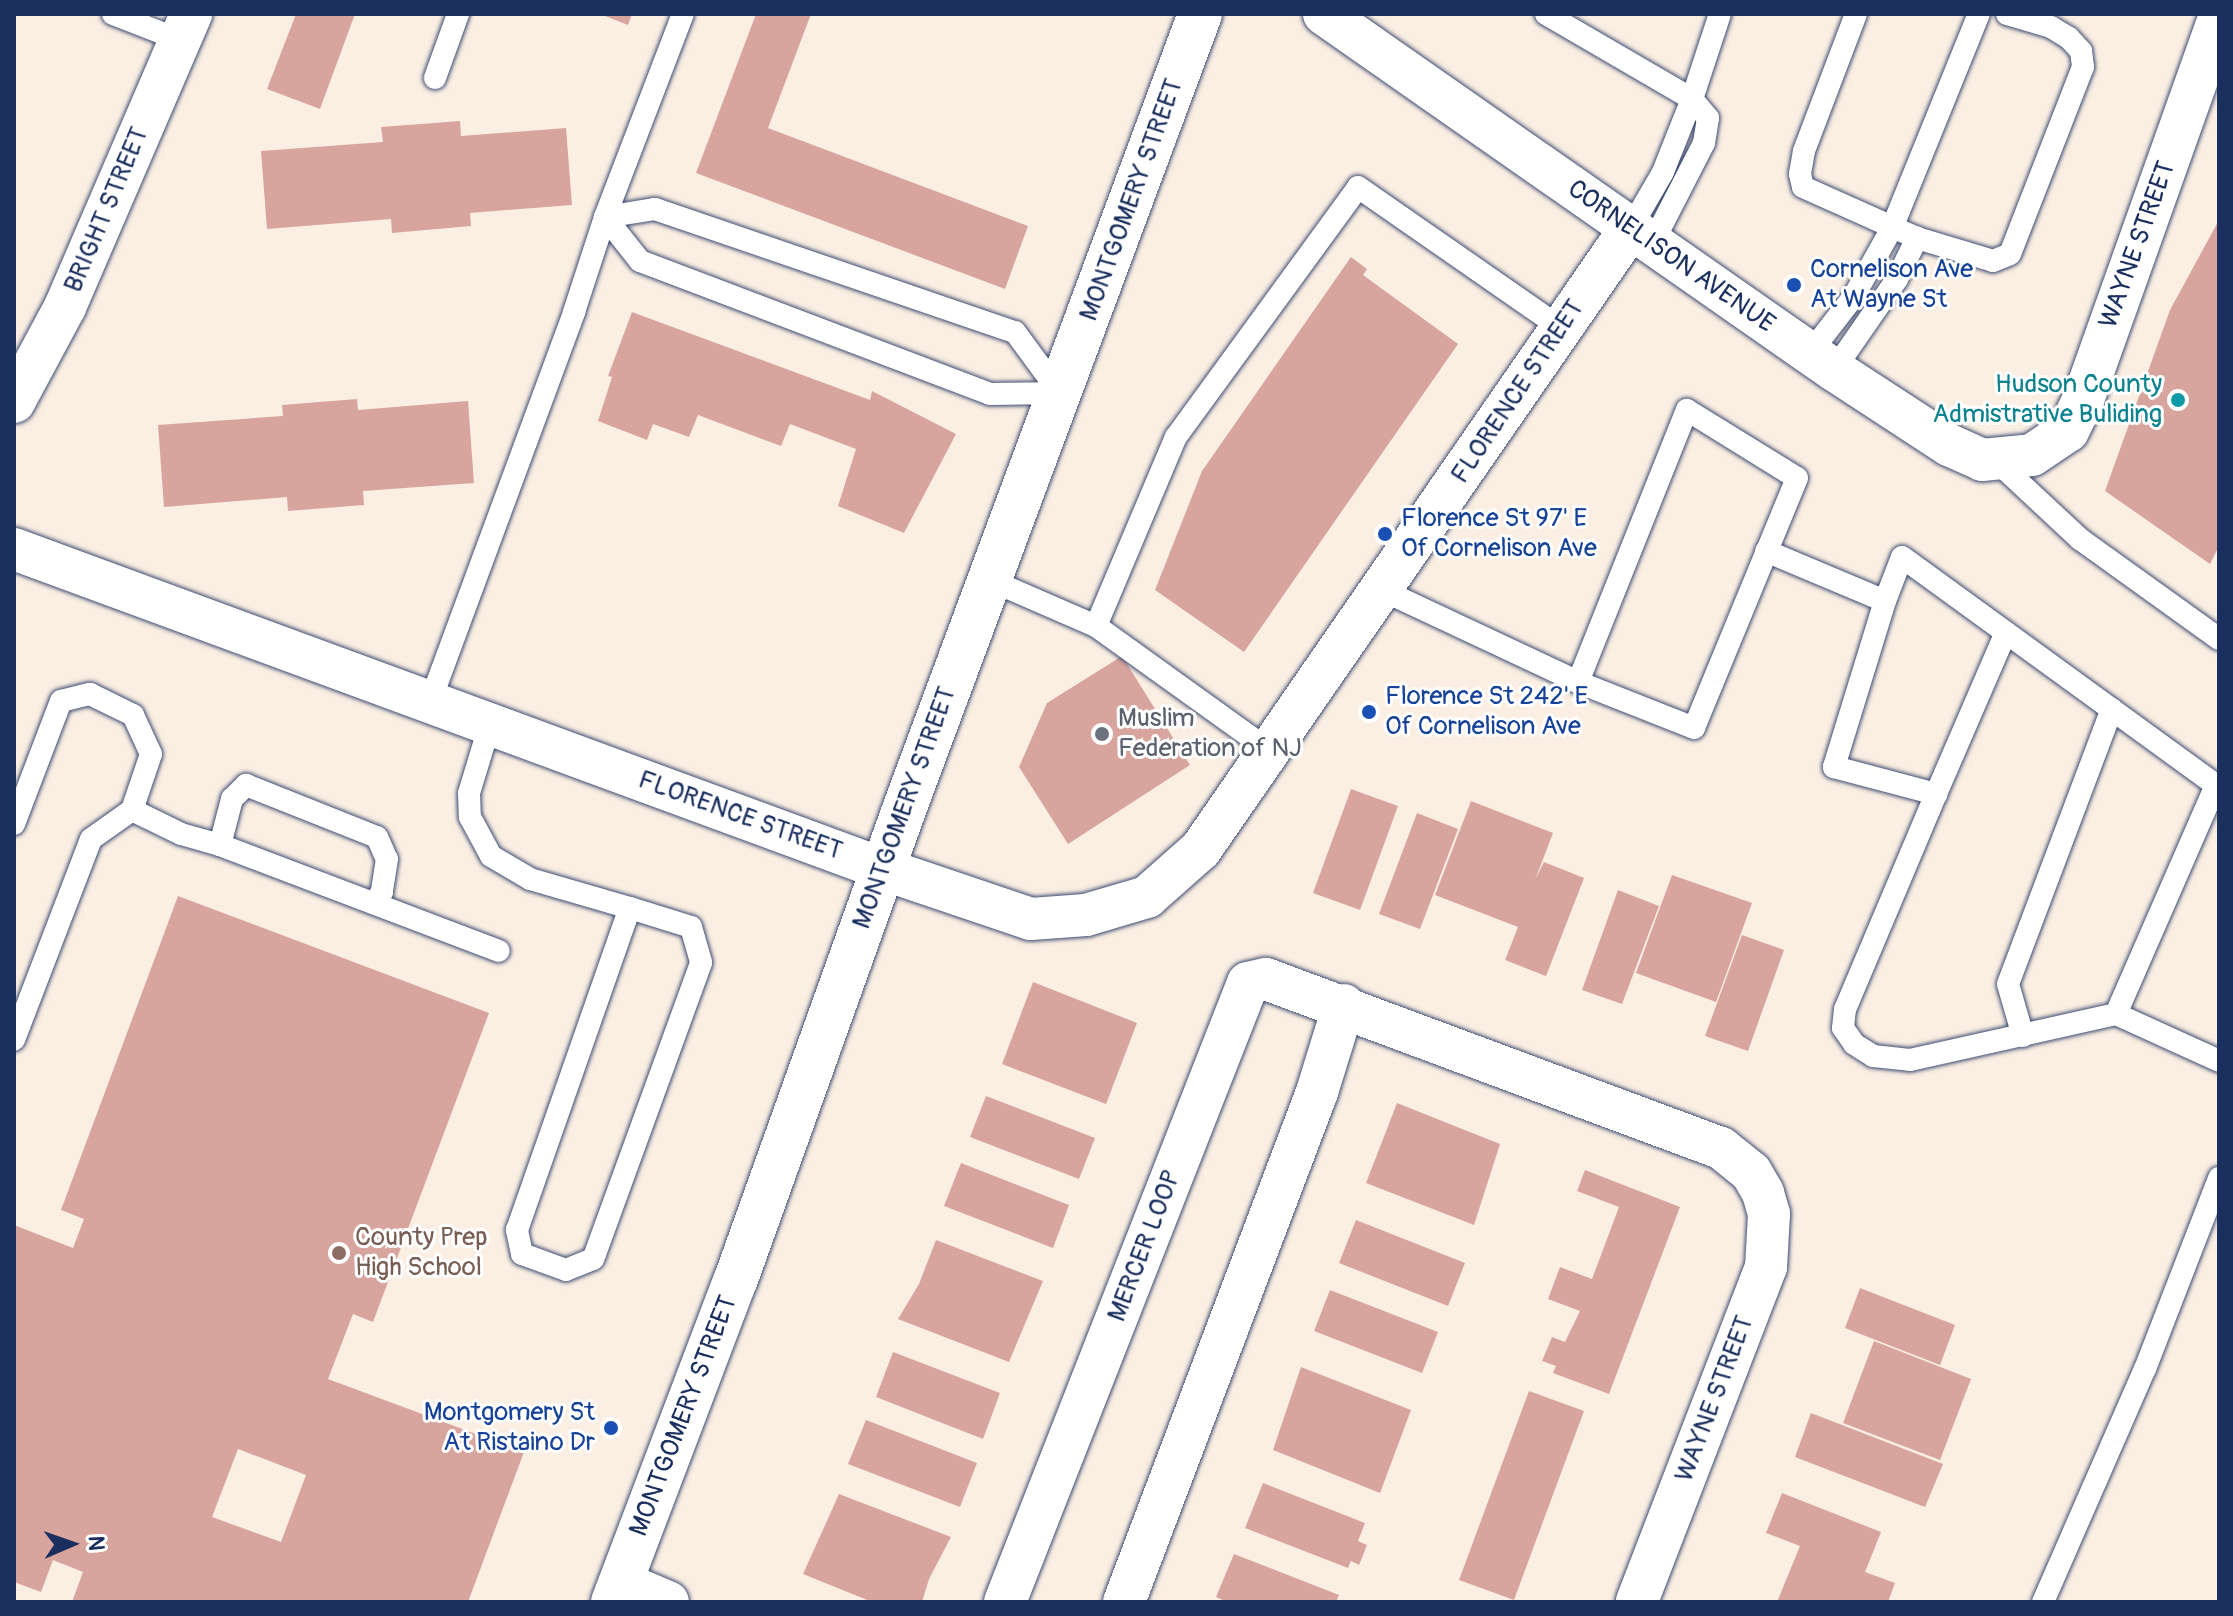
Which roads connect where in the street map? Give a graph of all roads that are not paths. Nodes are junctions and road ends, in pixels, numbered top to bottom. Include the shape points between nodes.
1 (113, 14) edge
2 (458, 14) edge
3 (683, 14) edge
4 (1200, 14) edge
5 (1324, 14) edge
6 (1546, 14) edge
7 (1720, 14) edge
8 (1856, 14) edge
9 (1979, 14) edge
10 (2007, 14) edge
11 (2219, 18) edge
12 (185, 27) edge
13 (435, 78) dead end
14 (1692, 99) junction
15 (605, 217) junction
16 (1892, 228) junction
17 (1641, 237) junction
18 (1917, 238) junction
19 (1562, 329) junction
20 (1822, 361) junction
21 (1061, 393) junction
22 (14, 402) edge
23 (2013, 457) junction
24 (14, 549) edge
25 (1766, 551) junction
26 (990, 580) junction
27 (1382, 590) junction
28 (1885, 601) junction
29 (1096, 626) junction
30 (2006, 632) junction
31 (2219, 639) edge
32 (1578, 682) junction
33 (430, 702) junction
34 (2112, 709) junction
35 (490, 724) junction
36 (1270, 751) junction
37 (2217, 786) edge
38 (1936, 794) junction
39 (132, 810) junction
40 (14, 824) edge
41 (220, 845) junction
42 (883, 869) junction
43 (374, 903) junction
44 (630, 908) junction
45 (499, 951) dead end
46 (1344, 1005) junction
47 (2116, 1014) junction
48 (2023, 1036) junction
49 (14, 1040) edge
50 (2219, 1061) edge
51 (2219, 1178) edge
52 (1763, 1193) joint
53 (617, 1592) edge
54 (668, 1602) edge
55 (1005, 1602) edge
56 (1124, 1602) edge
57 (1637, 1602) edge
58 (2043, 1602) edge

1 - 12 lane
2 - 13 lane
3 - 15 lane
4 - 21 main road, MONTGOMERY STREET
5 - 17 street, CORNELISON AVENUE
6 - 14 lane
7 - 14 lane
8 - 16 lane via 1800,174 1803,187
9 - 16 lane
10 - 18 lane via 2069,38 2081,51 2083,67 2010,254 1993,261
11 - 23 street, WAYNE STREET via 2083,400 2068,431
12 - 22 street, BRIGHT STREET via 65,307
14 - 17 lane
15 - 21 lane via 640,261 990,394
15 - 21 lane via 655,209 1015,332
15 - 33 lane
16 - 18 lane
16 - 20 lane
17 - 19 street, FLORENCE STREET
17 - 20 street, CORNELISON AVENUE
18 - 20 lane via 1897,279
19 - 27 street, FLORENCE STREET
19 - 29 lane via 1358,187 1176,437
20 - 23 street, CORNELISON AVENUE via 1949,445 1982,460
21 - 26 main road, MONTGOMERY STREET
23 - 31 lane via 2080,539
24 - 33 street, FLORENCE STREET
25 - 28 lane
25 - 32 lane via 1694,728
25 - 32 lane via 1797,478 1687,410
26 - 29 lane
26 - 42 main road, MONTGOMERY STREET
27 - 32 lane
27 - 36 street, FLORENCE STREET
28 - 30 lane via 1902,557
28 - 38 lane via 1834,767
29 - 36 lane
30 - 34 lane
30 - 38 lane
33 - 35 street, FLORENCE STREET
34 - 37 lane
34 - 48 lane via 2008,984
35 - 42 street, FLORENCE STREET
35 - 44 lane via 469,793 470,817 491,856 530,879
36 - 42 street, FLORENCE STREET via 1201,849 1147,897 1086,915 1031,919
37 - 47 lane
38 - 48 lane via 1845,1009 1843,1028 1854,1044 1873,1056 1910,1060
39 - 40 lane via 151,754 133,715 90,694 61,701
39 - 41 lane via 181,834
39 - 49 lane via 91,839
41 - 43 lane
41 - 43 lane via 232,799 246,785 377,837 387,859 382,892
42 - 53 main road, MONTGOMERY STREET
43 - 45 lane
44 - 44 lane via 517,1230 522,1254 566,1270 593,1259 701,963 691,927
46 - 52 street, MERCER LOOP via 1721,1148 1751,1172
46 - 55 street, MERCER LOOP via 1266,979 1248,983
46 - 56 street via 1317,1092
47 - 48 lane
47 - 50 lane
51 - 58 lane via 2145,1369
52 - 57 street, WAYNE STREET via 1769,1214 1766,1267
53 - 54 street

